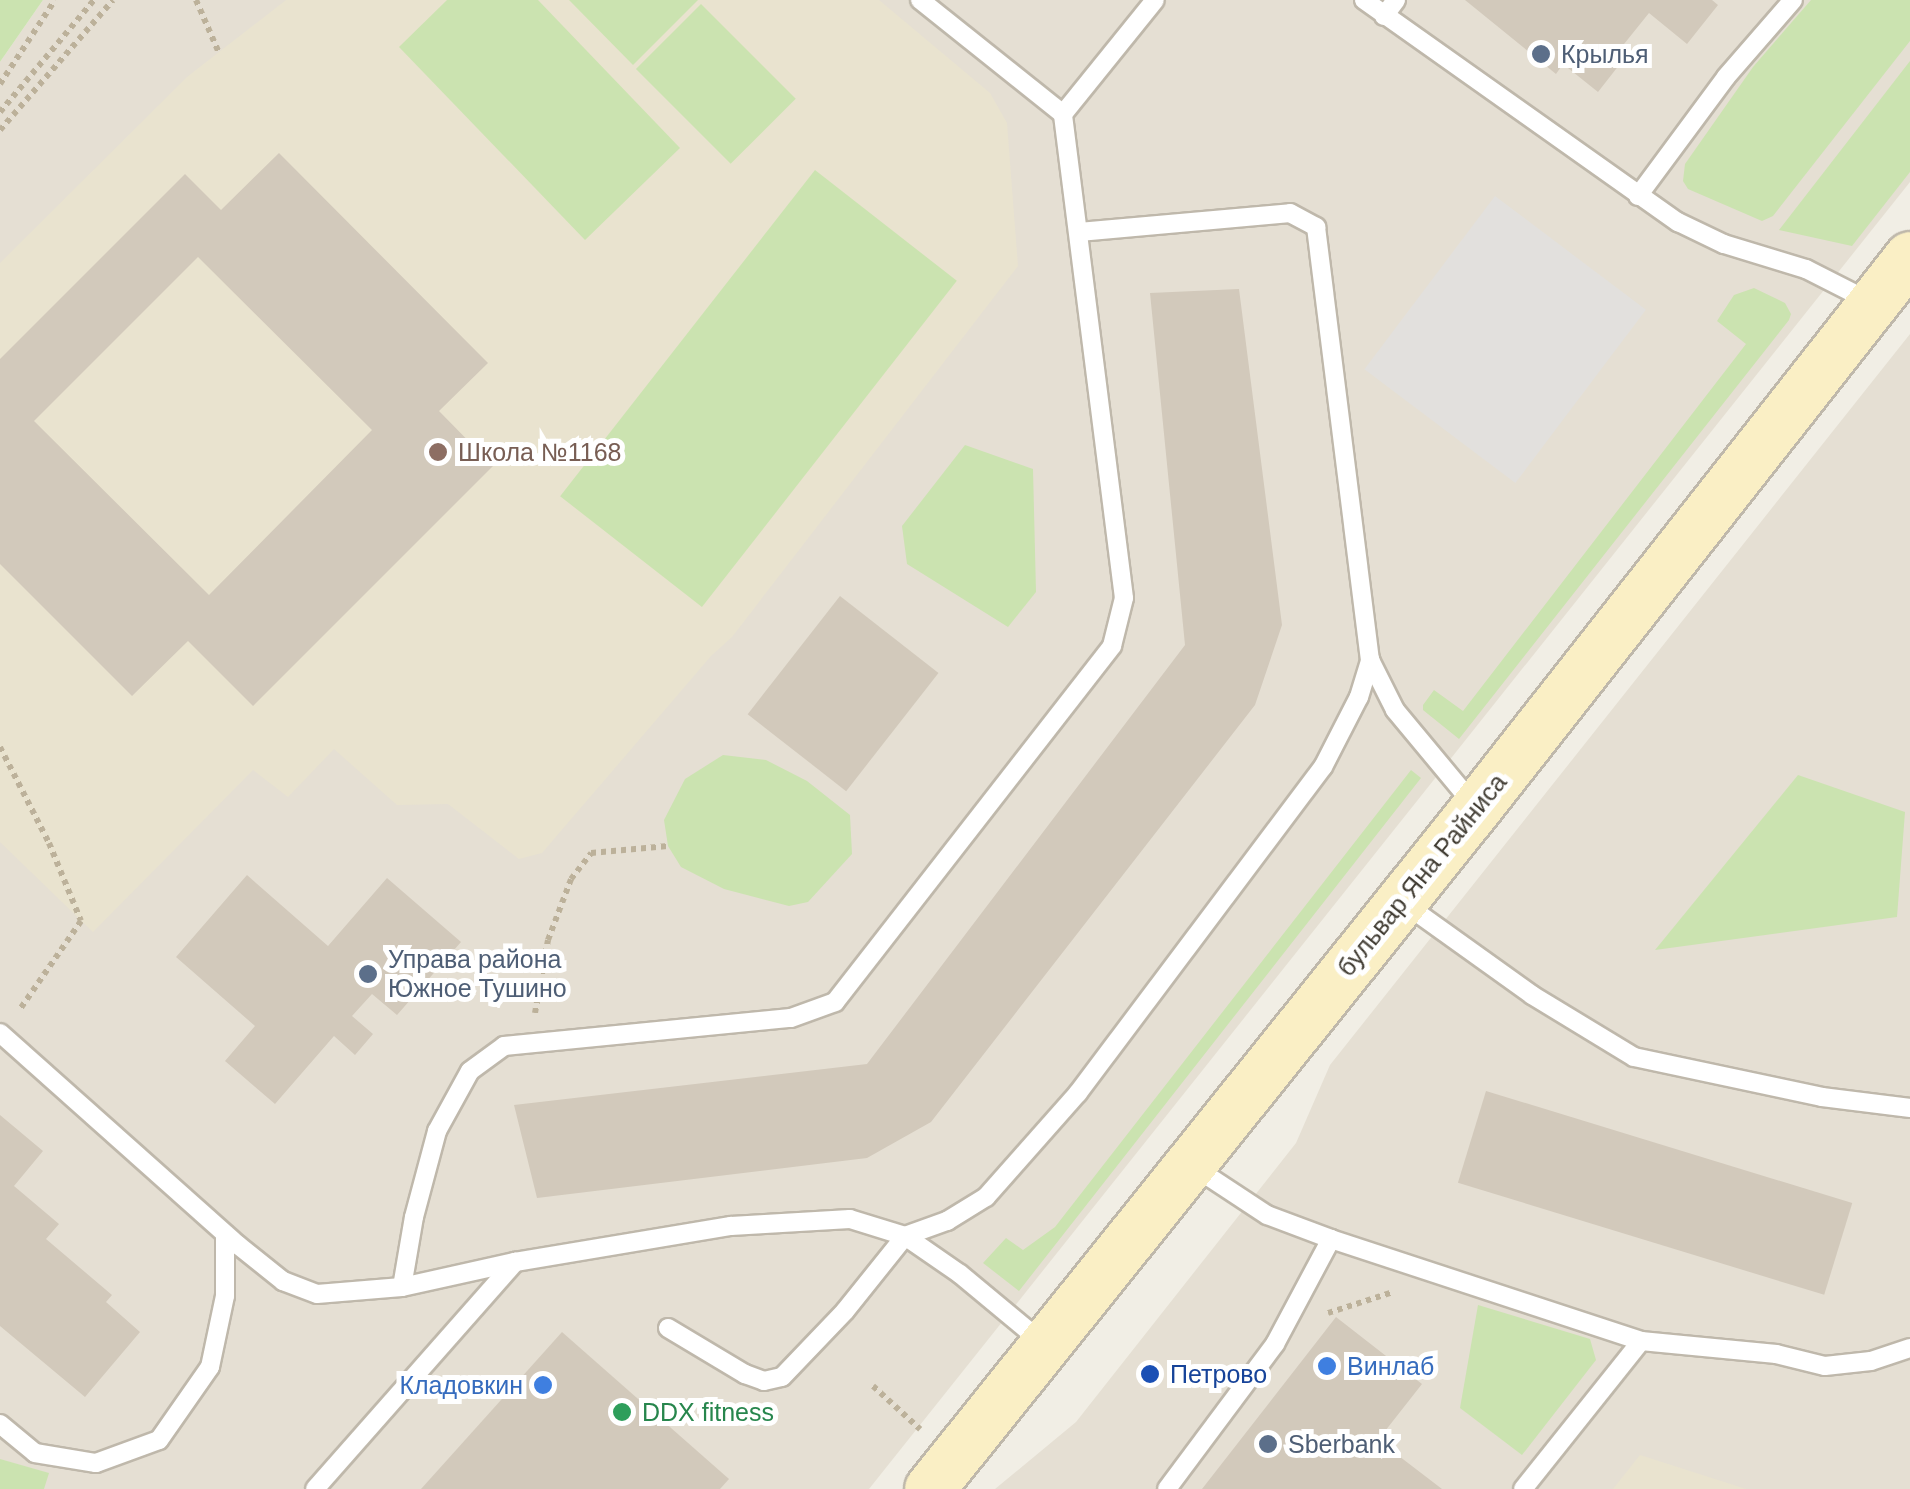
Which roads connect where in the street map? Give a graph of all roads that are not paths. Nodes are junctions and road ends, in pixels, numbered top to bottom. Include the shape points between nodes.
1 (920, 0) edge
2 (1155, 0) edge
3 (1364, 0) edge
4 (1396, 0) edge
5 (1792, 0) edge
6 (1384, 16) junction
7 (1063, 114) junction
8 (1638, 196) junction
9 (1079, 232) junction
10 (1910, 257) edge
11 (1873, 303) junction
12 (1370, 660) junction
13 (1476, 809) junction
14 (1400, 901) junction
15 (1, 1034) edge
16 (1910, 1108) edge
17 (1190, 1164) junction
18 (225, 1234) junction
19 (905, 1236) junction
20 (1332, 1240) junction
21 (514, 1262) junction
22 (402, 1287) junction
23 (668, 1328) dead end
24 (1642, 1341) junction
25 (1046, 1346) junction
26 (1910, 1348) edge
27 (0, 1424) edge
28 (316, 1489) edge
29 (930, 1489) edge
30 (1167, 1489) edge
31 (1523, 1489) edge

1 - 7 lane
2 - 7 lane
3 - 6 lane
4 - 6 lane
5 - 8 lane
6 - 8 lane
7 - 9 lane
8 - 11 lane via 1724,244 1806,269
9 - 12 lane via 1290,213 1316,226
9 - 22 lane via 1124,598 1112,646 835,1002 791,1018 504,1046 470,1071 437,1131
10 - 11 main road, бульвар Яна Райниса
11 - 13 main road, бульвар Яна Райниса
12 - 13 lane via 1395,710
12 - 19 lane via 1323,767 1078,1093 986,1197
13 - 14 main road, бульвар Яна Райниса
14 - 16 lane via 1634,1057 1822,1097
14 - 17 main road, бульвар Яна Райниса
15 - 18 lane
17 - 20 lane via 1267,1215
17 - 25 main road, бульвар Яна Райниса
18 - 22 lane via 282,1280 317,1294
18 - 27 lane via 225,1296 210,1367 159,1440 96,1463 36,1453
19 - 21 lane via 850,1219 730,1226
19 - 23 lane via 782,1378 745,1374
19 - 25 lane
20 - 24 lane
20 - 30 lane via 1284,1327
21 - 22 lane
21 - 28 lane
24 - 26 lane via 1776,1354 1825,1366
24 - 31 lane
25 - 29 main road, бульвар Яна Райниса

